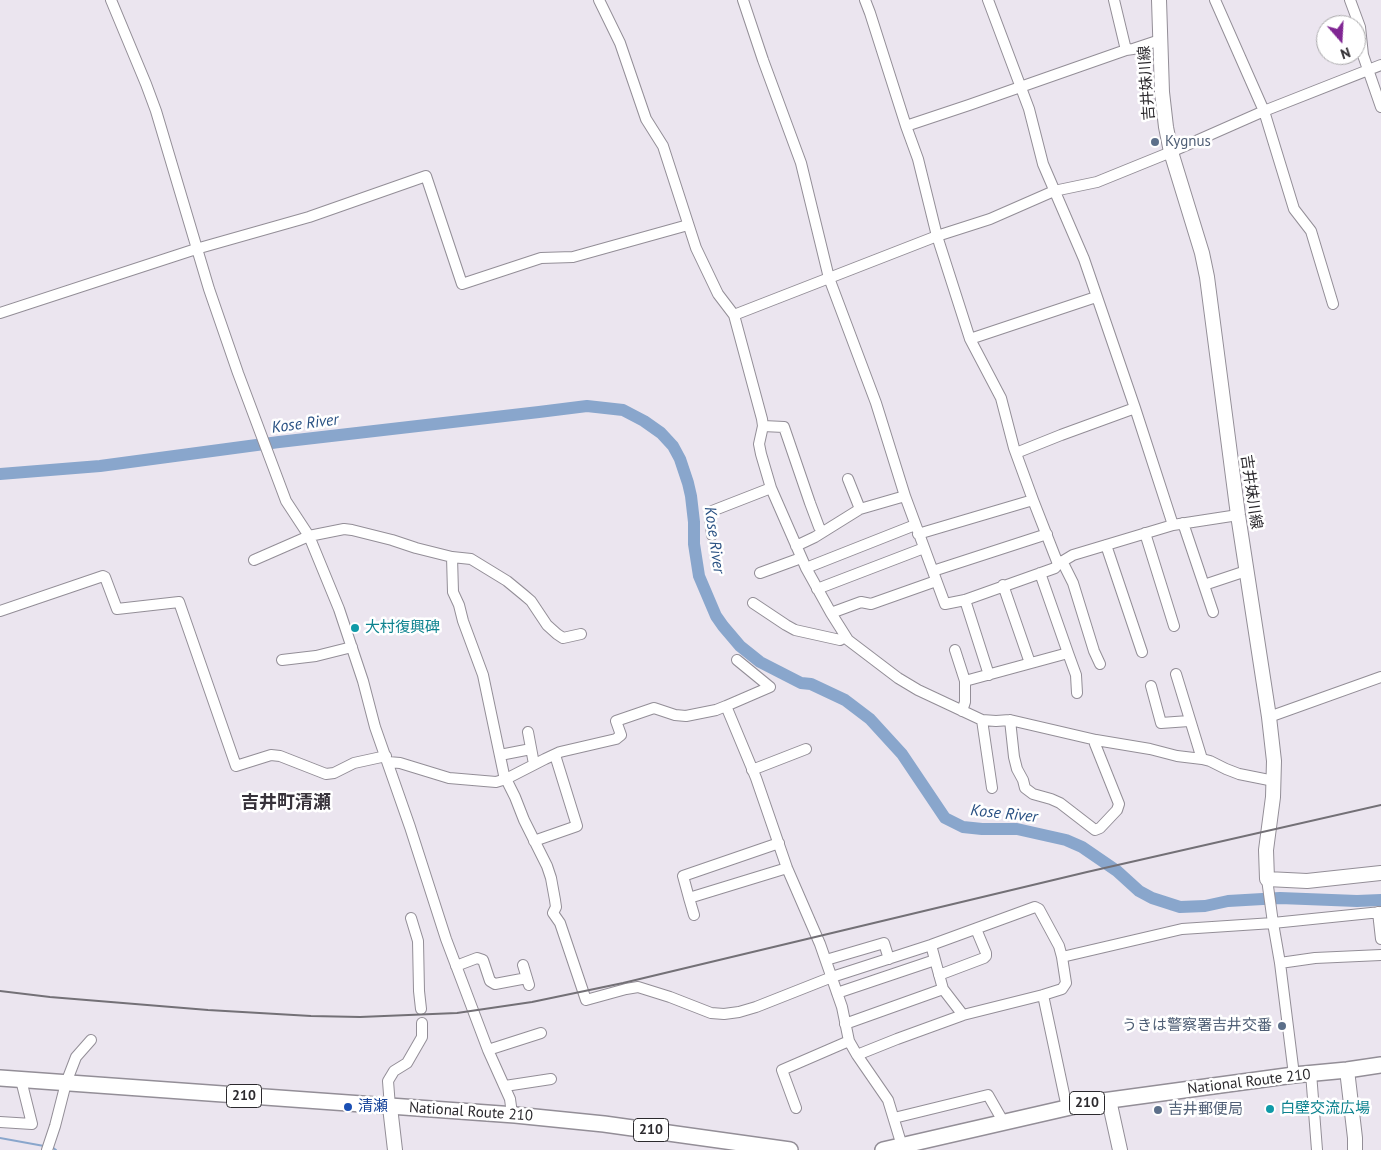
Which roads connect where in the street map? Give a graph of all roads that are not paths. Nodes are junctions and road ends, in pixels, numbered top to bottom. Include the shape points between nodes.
1 (111, 0) edge
2 (599, 0) edge
3 (743, 0) edge
4 (864, 0) edge
5 (988, 0) edge
6 (1114, 0) edge
7 (1159, 0) edge
8 (1215, 0) edge
9 (1350, 0) edge
10 (1160, 40) junction
11 (1126, 50) junction
12 (1381, 65) edge
13 (1367, 70) junction
14 (1021, 86) junction
15 (1381, 107) edge
16 (1264, 111) junction
17 (906, 126) junction
18 (1171, 152) junction
19 (1054, 191) junction
20 (688, 225) junction
21 (937, 236) junction
22 (196, 249) junction
23 (829, 278) junction
24 (1096, 297) junction
25 (1333, 304) dead end
26 (0, 313) edge
27 (734, 315) junction
28 (970, 339) junction
29 (1135, 408) junction
30 (763, 426) junction
31 (1016, 453) junction
32 (848, 479) dead end
33 (771, 488) junction
34 (905, 496) junction
35 (1033, 500) junction
36 (860, 510) junction
37 (1238, 515) junction
38 (1178, 524) junction
39 (917, 529) junction
40 (823, 532) junction
41 (1047, 534) junction
42 (1144, 534) junction
43 (309, 536) junction
44 (712, 536) dead end
45 (1106, 545) junction
46 (796, 546) junction
47 (924, 548) junction
48 (452, 557) junction
49 (801, 558) junction
50 (254, 560) dead end
51 (1060, 562) junction
52 (806, 568) junction
53 (1246, 571) junction
54 (760, 573) dead end
55 (1040, 573) junction
56 (935, 576) junction
57 (1003, 585) junction
58 (1204, 585) junction
59 (816, 589) junction
60 (965, 600) junction
61 (753, 603) dead end
62 (0, 611) edge
63 (1212, 612) dead end
64 (830, 613) junction
65 (1174, 626) dead end
66 (581, 634) dead end
67 (846, 637) junction
68 (352, 647) junction
69 (955, 650) dead end
70 (1142, 652) dead end
71 (1068, 653) junction
72 (282, 660) dead end
73 (737, 660) dead end
74 (1030, 663) junction
75 (1100, 664) dead end
76 (989, 674) junction
77 (1176, 674) dead end
78 (1381, 677) edge
79 (965, 681) junction
80 (1151, 686) dead end
81 (1077, 693) dead end
82 (726, 706) junction
83 (962, 711) junction
84 (1269, 717) junction
85 (982, 720) junction
86 (1010, 720) junction
87 (1189, 721) junction
88 (528, 732) dead end
89 (1096, 740) junction
90 (531, 749) junction
91 (806, 749) dead end
92 (500, 754) junction
93 (555, 755) junction
94 (387, 759) junction
95 (1202, 759) junction
96 (534, 764) junction
97 (752, 770) junction
98 (503, 780) junction
99 (1274, 781) junction
100 (992, 788) dead end
101 (534, 841) junction
102 (779, 843) junction
103 (787, 868) junction
104 (1381, 873) edge
105 (1267, 882) junction
106 (689, 898) junction
107 (1380, 912) edge
108 (694, 915) dead end
109 (411, 918) dead end
110 (1272, 921) junction
111 (976, 929) junction
112 (1381, 939) edge
113 (931, 945) junction
114 (1381, 955) edge
115 (1062, 957) junction
116 (889, 959) junction
117 (826, 960) junction
118 (935, 960) junction
119 (1280, 963) junction
120 (524, 965) dead end
121 (456, 966) junction
122 (939, 976) junction
123 (832, 977) junction
124 (943, 989) junction
125 (837, 993) junction
126 (1043, 996) junction
127 (421, 1009) dead end
128 (963, 1015) junction
129 (422, 1023) dead end
130 (845, 1024) junction
131 (541, 1033) dead end
132 (91, 1040) dead end
133 (849, 1041) junction
134 (488, 1050) junction
135 (857, 1055) junction
136 (1381, 1065) edge
137 (1347, 1070) junction
138 (1311, 1073) junction
139 (1294, 1075) junction
140 (0, 1078) edge
141 (551, 1079) dead end
142 (21, 1080) junction
143 (66, 1083) junction
144 (504, 1086) junction
145 (1109, 1100) junction
146 (390, 1107) junction
147 (796, 1108) dead end
148 (1067, 1108) junction
149 (512, 1114) junction
150 (894, 1118) junction
151 (0, 1122) edge
152 (1004, 1123) junction
153 (48, 1147) edge
154 (894, 1148) edge
155 (772, 1149) edge
156 (395, 1150) edge
157 (790, 1150) edge
158 (1120, 1150) edge
159 (1318, 1150) edge
160 (1355, 1150) edge

1 - 22 street via 156,111
2 - 20 street via 620,43 646,119 663,146
3 - 23 street via 801,163
4 - 17 street
5 - 14 street
6 - 11 street
7 - 10 main road, 吉井妹川線
8 - 16 street
9 - 13 street via 1360,27
10 - 11 street
10 - 18 main road, 吉井妹川線 via 1162,92
11 - 14 street
12 - 13 street
13 - 15 street
13 - 16 street
14 - 17 street
14 - 19 street
16 - 18 street
16 - 25 street via 1294,209 1311,231
17 - 21 street via 921,167
18 - 19 street via 1097,182
18 - 37 main road, 吉井妹川線 via 1207,278
19 - 21 street via 990,219
19 - 24 street via 1084,259
20 - 22 street via 573,257 541,258 462,284 426,176 310,216
20 - 27 street via 718,294
21 - 23 street
21 - 28 street
22 - 26 street
22 - 43 street via 286,501
23 - 27 street
23 - 34 street via 876,402
24 - 28 street
24 - 29 street
27 - 30 street
28 - 31 street via 1000,398
29 - 31 street
29 - 38 street
30 - 33 street via 759,444
30 - 40 street via 784,427
31 - 35 street
32 - 36 street
33 - 44 street via 712,510
33 - 46 street
34 - 36 street
34 - 39 street
35 - 39 street
35 - 41 street
36 - 40 street
37 - 38 street
37 - 53 main road, 吉井妹川線
38 - 42 street
38 - 58 street
39 - 47 street
39 - 52 street
40 - 46 street
41 - 51 street
41 - 56 street
42 - 45 street
42 - 65 street
43 - 48 street via 352,530
43 - 50 street
43 - 68 street
45 - 51 street
45 - 70 street
46 - 49 street
47 - 56 street
47 - 59 street
48 - 66 street via 471,559 507,581 531,601 547,625 563,638
48 - 92 street via 453,592 483,675
49 - 52 street
49 - 54 street
51 - 55 street via 1055,568
51 - 75 street via 1073,583
52 - 59 street
53 - 58 street
53 - 84 main road, 吉井妹川線
55 - 57 street
55 - 71 street
56 - 60 street via 945,604
56 - 64 street via 871,604 861,602
57 - 60 street
57 - 74 street
58 - 63 street
59 - 64 street
60 - 76 street
61 - 67 street via 795,630 840,640
62 - 94 street via 103,576 117,609 179,602 236,766 271,755 326,774 354,763
64 - 67 street
67 - 83 street via 898,678
68 - 72 street
68 - 94 street
69 - 79 street
71 - 74 street
71 - 81 street via 1076,675
73 - 82 street via 770,687
74 - 76 street
76 - 79 street
77 - 87 street
78 - 84 street
79 - 83 street
80 - 87 street via 1161,723
82 - 93 street via 686,716 654,708 616,721 621,734 616,739
82 - 97 street
83 - 85 street
84 - 99 main road, 吉井妹川線
85 - 86 street
85 - 100 street
86 - 89 street
86 - 89 street via 1014,757 1025,788 1032,794 1060,803 1095,830 1118,810 1119,804
87 - 95 street
88 - 90 street
89 - 95 street
90 - 92 street
90 - 96 street
91 - 97 street
92 - 98 street
93 - 96 street
93 - 101 street via 577,826
94 - 98 street via 449,778
94 - 121 street
95 - 99 street via 1239,774
96 - 98 street
97 - 102 street
98 - 101 street via 515,797
99 - 105 main road, 吉井妹川線 via 1266,850
101 - 123 street via 551,878 556,900 553,913 562,929 586,1000 638,987 711,1013 724,1014 756,1007
102 - 103 street
102 - 106 street via 682,876
103 - 106 street
103 - 117 street
104 - 105 main road
105 - 110 street
106 - 108 street
107 - 110 street
107 - 112 street
109 - 127 street via 418,941
110 - 115 street via 1182,929
110 - 119 street
111 - 113 street
111 - 115 street via 1035,907 1039,909
111 - 122 street via 986,956
113 - 116 street
113 - 118 street
114 - 119 street
115 - 126 street via 1066,983 1062,989
116 - 117 street via 884,943
116 - 123 street
117 - 123 street
118 - 122 street
118 - 125 street
119 - 139 street
120 - 121 street via 528,981 494,984 483,960 477,958
121 - 134 street
122 - 124 street
123 - 125 street
124 - 128 street
124 - 130 street
125 - 130 street
126 - 128 street
126 - 148 street
128 - 135 street
129 - 146 street via 422,1037 407,1063 394,1071 388,1081
130 - 133 street
131 - 134 street
132 - 143 street via 76,1057
133 - 135 street
133 - 147 street via 782,1070
134 - 144 street
135 - 150 street via 888,1100
136 - 137 highway, National Route 210 / 210
137 - 138 highway, National Route 210 / 210
137 - 160 main road
138 - 139 highway, National Route 210 / 210
138 - 159 street
139 - 145 highway, National Route 210 / 210
140 - 142 highway, National Route 210 / 210
141 - 144 street
142 - 143 highway, National Route 210 / 210
142 - 151 street via 32,1124
143 - 146 highway, National Route 210 / 210
143 - 153 street
144 - 149 street
145 - 148 highway, National Route 210 / 210
145 - 158 main road
146 - 149 highway, National Route 210 / 210
146 - 156 main road
148 - 152 highway, National Route 210 / 210
149 - 155 highway, National Route 210 / 210
150 - 152 street via 988,1095
150 - 154 street
152 - 154 highway, National Route 210 / 210
155 - 157 highway, National Route 210 / 210

